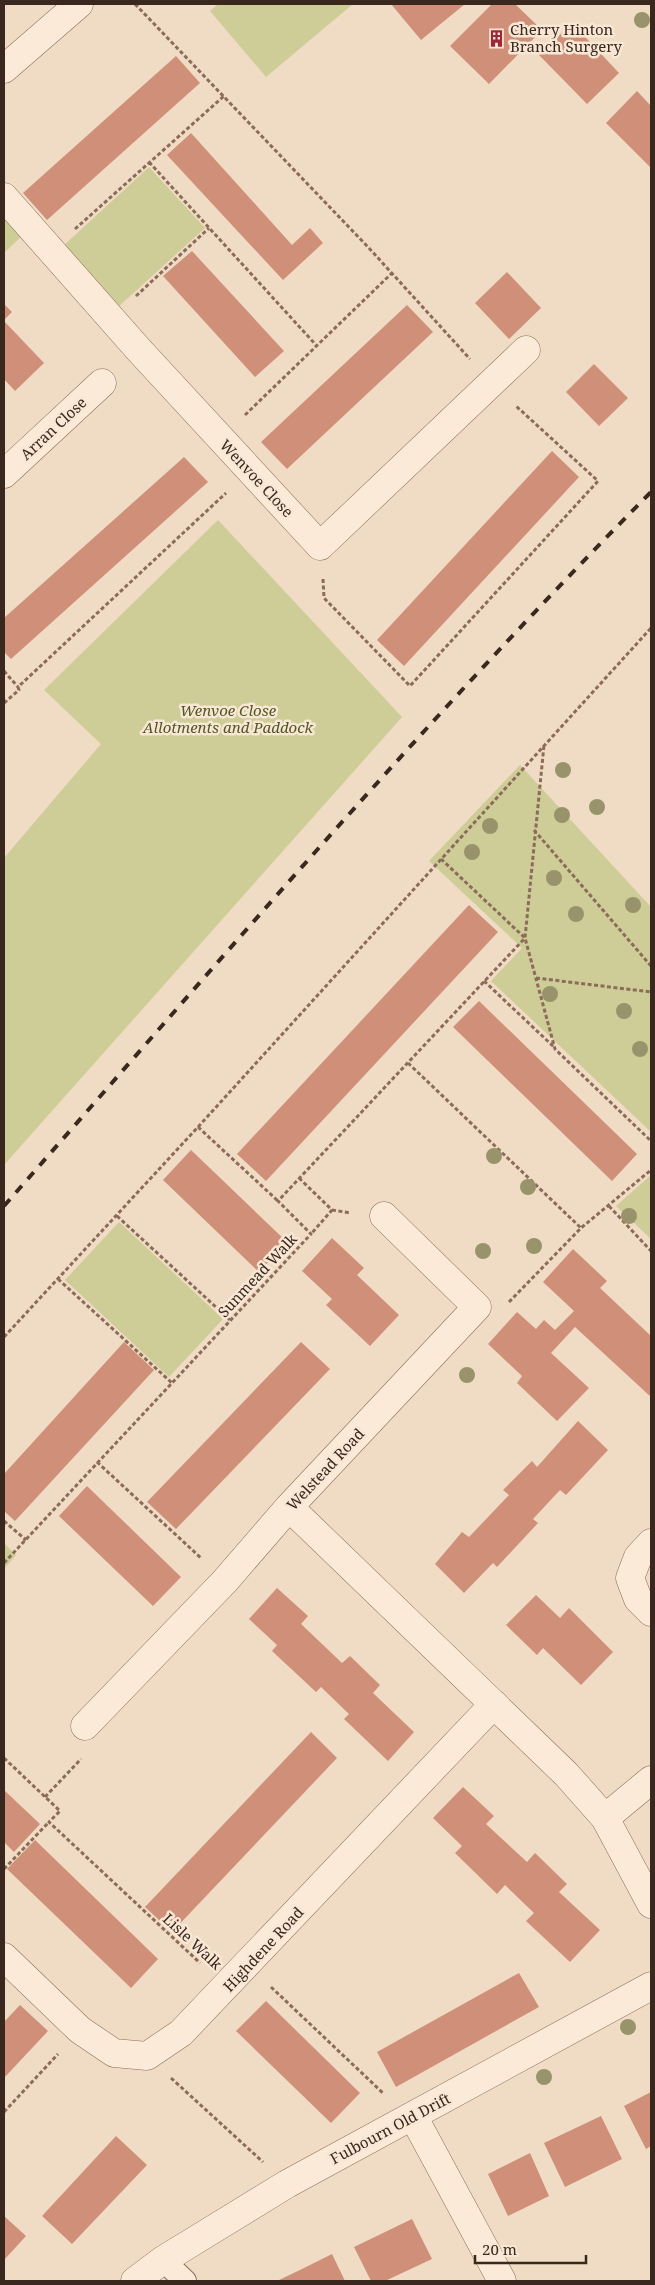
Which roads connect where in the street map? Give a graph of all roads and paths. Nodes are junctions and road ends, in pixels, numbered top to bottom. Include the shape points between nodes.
1 (80, 4) edge
2 (135, 4) edge
3 (4, 69) edge
4 (224, 96) junction
5 (149, 162) junction
6 (4, 197) edge
7 (209, 228) junction
8 (52, 250) junction
9 (392, 273) junction
10 (112, 319) junction
11 (316, 345) junction
12 (526, 350) dead end
13 (102, 382) dead end
14 (491, 383) junction
15 (220, 438) junction
16 (250, 471) junction
17 (4, 474) edge
18 (320, 546) junction
19 (651, 628) edge
20 (4, 671) edge
21 (18, 687) junction
22 (4, 703) edge
23 (544, 745) junction
24 (534, 830) junction
25 (441, 859) junction
26 (525, 938) junction
27 (651, 966) edge
28 (536, 978) junction
29 (484, 981) junction
30 (651, 992) edge
31 (555, 1049) junction
32 (408, 1063) junction
33 (198, 1127) junction
34 (651, 1141) edge
35 (651, 1170) edge
36 (299, 1178) junction
37 (278, 1201) junction
38 (609, 1206) junction
39 (117, 1216) junction
40 (384, 1216) dead end
41 (581, 1228) junction
42 (311, 1234) junction
43 (651, 1251) edge
44 (58, 1279) junction
45 (477, 1306) junction
46 (230, 1320) junction
47 (4, 1337) edge
48 (172, 1383) junction
49 (97, 1462) junction
50 (289, 1507) junction
51 (4, 1521) edge
52 (26, 1540) junction
53 (651, 1543) edge
54 (4, 1563) edge
55 (225, 1581) junction
56 (651, 1612) edge
57 (494, 1704) junction
58 (85, 1726) joint
59 (4, 1758) edge
60 (651, 1780) edge
61 (45, 1797) junction
62 (606, 1818) junction
63 (49, 1822) junction
64 (4, 1869) edge
65 (651, 1904) edge
66 (4, 1957) edge
67 (269, 1985) dead end
68 (651, 1986) edge
69 (226, 1988) junction
70 (80, 2030) junction
71 (147, 2056) junction
72 (4, 2112) edge
73 (407, 2119) junction
74 (287, 2184) junction
75 (164, 2260) junction
76 (135, 2281) edge
77 (185, 2281) edge
78 (502, 2281) edge

1 - 3 street
2 - 4 path
4 - 5 path
4 - 9 path
5 - 7 path
5 - 8 path
6 - 8 street, Wenvoe Close
7 - 10 path
7 - 11 path
8 - 10 street, Wenvoe Close
9 - 11 path
9 - 14 path
10 - 15 street, Wenvoe Close
11 - 15 path
12 - 14 street
13 - 17 street, Arran Close
14 - 18 street
14 - 18 path via 598,481 410,686 324,598
15 - 16 street, Wenvoe Close
16 - 18 street, Wenvoe Close
16 - 21 path
19 - 23 path
20 - 21 path
21 - 22 path via 19,690
23 - 24 path
23 - 25 path
24 - 26 path
24 - 27 path
25 - 26 path
25 - 33 path
26 - 28 path
26 - 29 path
28 - 30 path
28 - 31 path
29 - 31 path
29 - 32 path
31 - 34 path
32 - 36 path
32 - 41 path
33 - 37 path, Sunmead Walk
33 - 39 path
35 - 38 path
36 - 37 path
36 - 42 path via 332,1210
37 - 42 path, Sunmead Walk
38 - 41 path
38 - 43 path
39 - 44 path
39 - 46 path
40 - 45 street
41 - 45 path via 491,1321
42 - 46 path, Sunmead Walk
44 - 47 path
44 - 48 path
45 - 50 street, Welstead Road
46 - 48 path, Sunmead Walk
48 - 49 path, Sunmead Walk
49 - 52 path, Sunmead Walk
49 - 55 path
50 - 55 street, Welstead Road
50 - 57 street
51 - 52 path
52 - 54 path, Sunmead Walk
53 - 56 street via 638,1557 630,1578 638,1599
55 - 58 street, Welstead Road
57 - 62 street
57 - 69 street, Highdene Road
58 - 61 path via 99,1739
59 - 61 path
60 - 62 street
61 - 63 path via 60,1811
62 - 65 street
63 - 64 path
63 - 69 path, Lisle Walk
66 - 70 street
67 - 73 path
68 - 73 street, Fulbourn Old Drift
69 - 71 street, Highdene Road via 182,2033
70 - 71 street via 114,2053
70 - 72 path
71 - 74 path
73 - 74 street, Fulbourn Old Drift
73 - 78 street
74 - 75 street, Fulbourn Old Drift
75 - 76 street, Fulbourn Old Drift
75 - 77 lane

